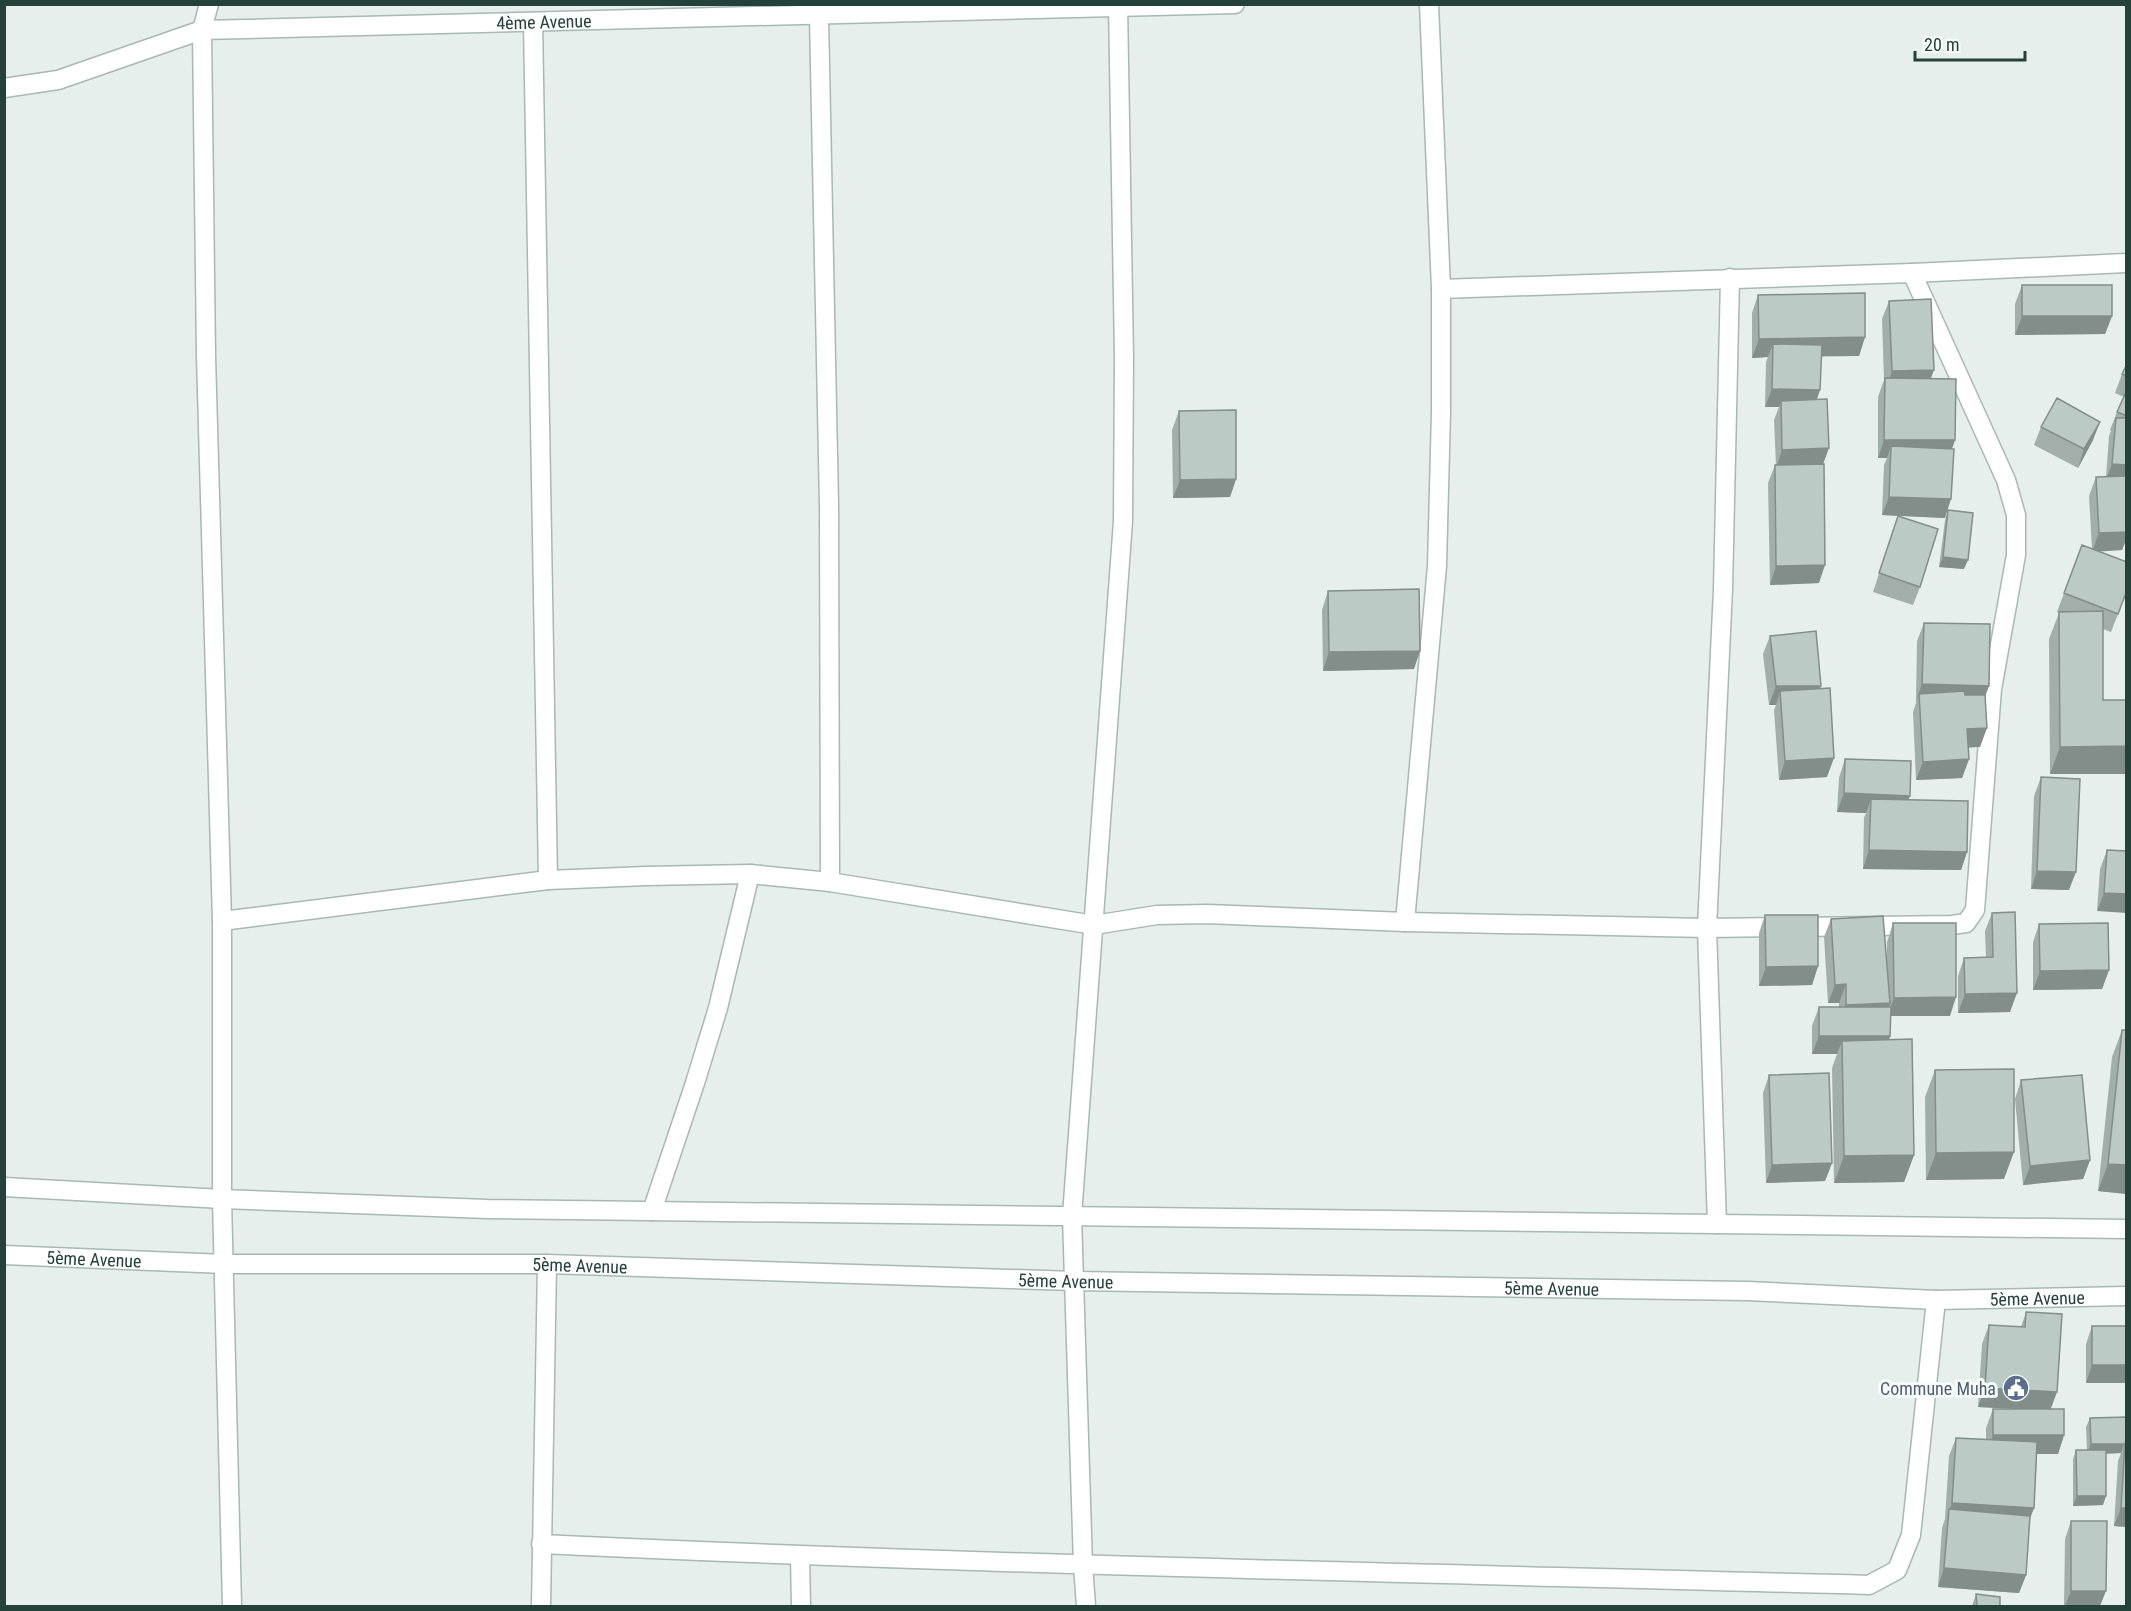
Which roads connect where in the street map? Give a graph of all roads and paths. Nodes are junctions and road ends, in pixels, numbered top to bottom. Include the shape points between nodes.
1 (208, 4) edge
2 (1235, 4) edge
3 (1429, 4) edge
4 (1118, 6) edge
5 (819, 16) junction
6 (533, 22) junction
7 (202, 30) junction
8 (4, 88) edge
9 (2127, 263) edge
10 (1912, 273) junction
11 (1730, 278) junction
12 (1441, 289) junction
13 (750, 874) junction
14 (548, 880) junction
15 (830, 882) junction
16 (222, 921) junction
17 (1405, 922) junction
18 (1094, 925) junction
19 (1707, 928) junction
20 (4, 1188) edge
21 (222, 1199) junction
22 (652, 1211) junction
23 (1072, 1216) junction
24 (1717, 1224) junction
25 (2127, 1228) edge
26 (4, 1255) edge
27 (225, 1264) junction
28 (548, 1264) junction
29 (1074, 1281) junction
30 (2127, 1296) edge
31 (1936, 1300) junction
32 (541, 1544) junction
33 (800, 1556) junction
34 (1083, 1565) junction
35 (232, 1606) edge
36 (541, 1606) edge
37 (801, 1606) edge
38 (1086, 1606) edge

1 - 7 street
2 - 4 street, 4ème Avenue
3 - 12 street
4 - 5 street, 4ème Avenue
4 - 18 street via 1123,521
5 - 6 street, 4ème Avenue
5 - 15 street via 829,506
6 - 7 street, 4ème Avenue
6 - 14 street
7 - 8 street, 4ème Avenue via 58,80
7 - 16 street via 206,356
9 - 10 street
10 - 11 street
10 - 19 street via 2006,480 2016,515 2016,555 1992,688 1975,910 1966,922 1952,925
11 - 12 street
11 - 19 street via 1723,589
12 - 17 street via 1437,566
13 - 14 street
13 - 15 street
13 - 22 street via 715,1018
14 - 16 street
15 - 18 street
16 - 21 street
17 - 18 street via 1207,914 1157,915
17 - 19 street
18 - 23 street
19 - 24 street
20 - 21 street
21 - 22 street
21 - 27 street
22 - 23 street
23 - 24 street
23 - 29 street
24 - 25 street
26 - 27 street, 5ème Avenue
27 - 28 street, 5ème Avenue
27 - 35 street
28 - 29 street, 5ème Avenue
28 - 32 street
29 - 31 street, 5ème Avenue via 1747,1291
29 - 34 street
30 - 31 street, 5ème Avenue
31 - 34 street via 1911,1535 1897,1570 1869,1586
32 - 33 street
32 - 36 street
33 - 34 street
33 - 37 street
34 - 38 street

